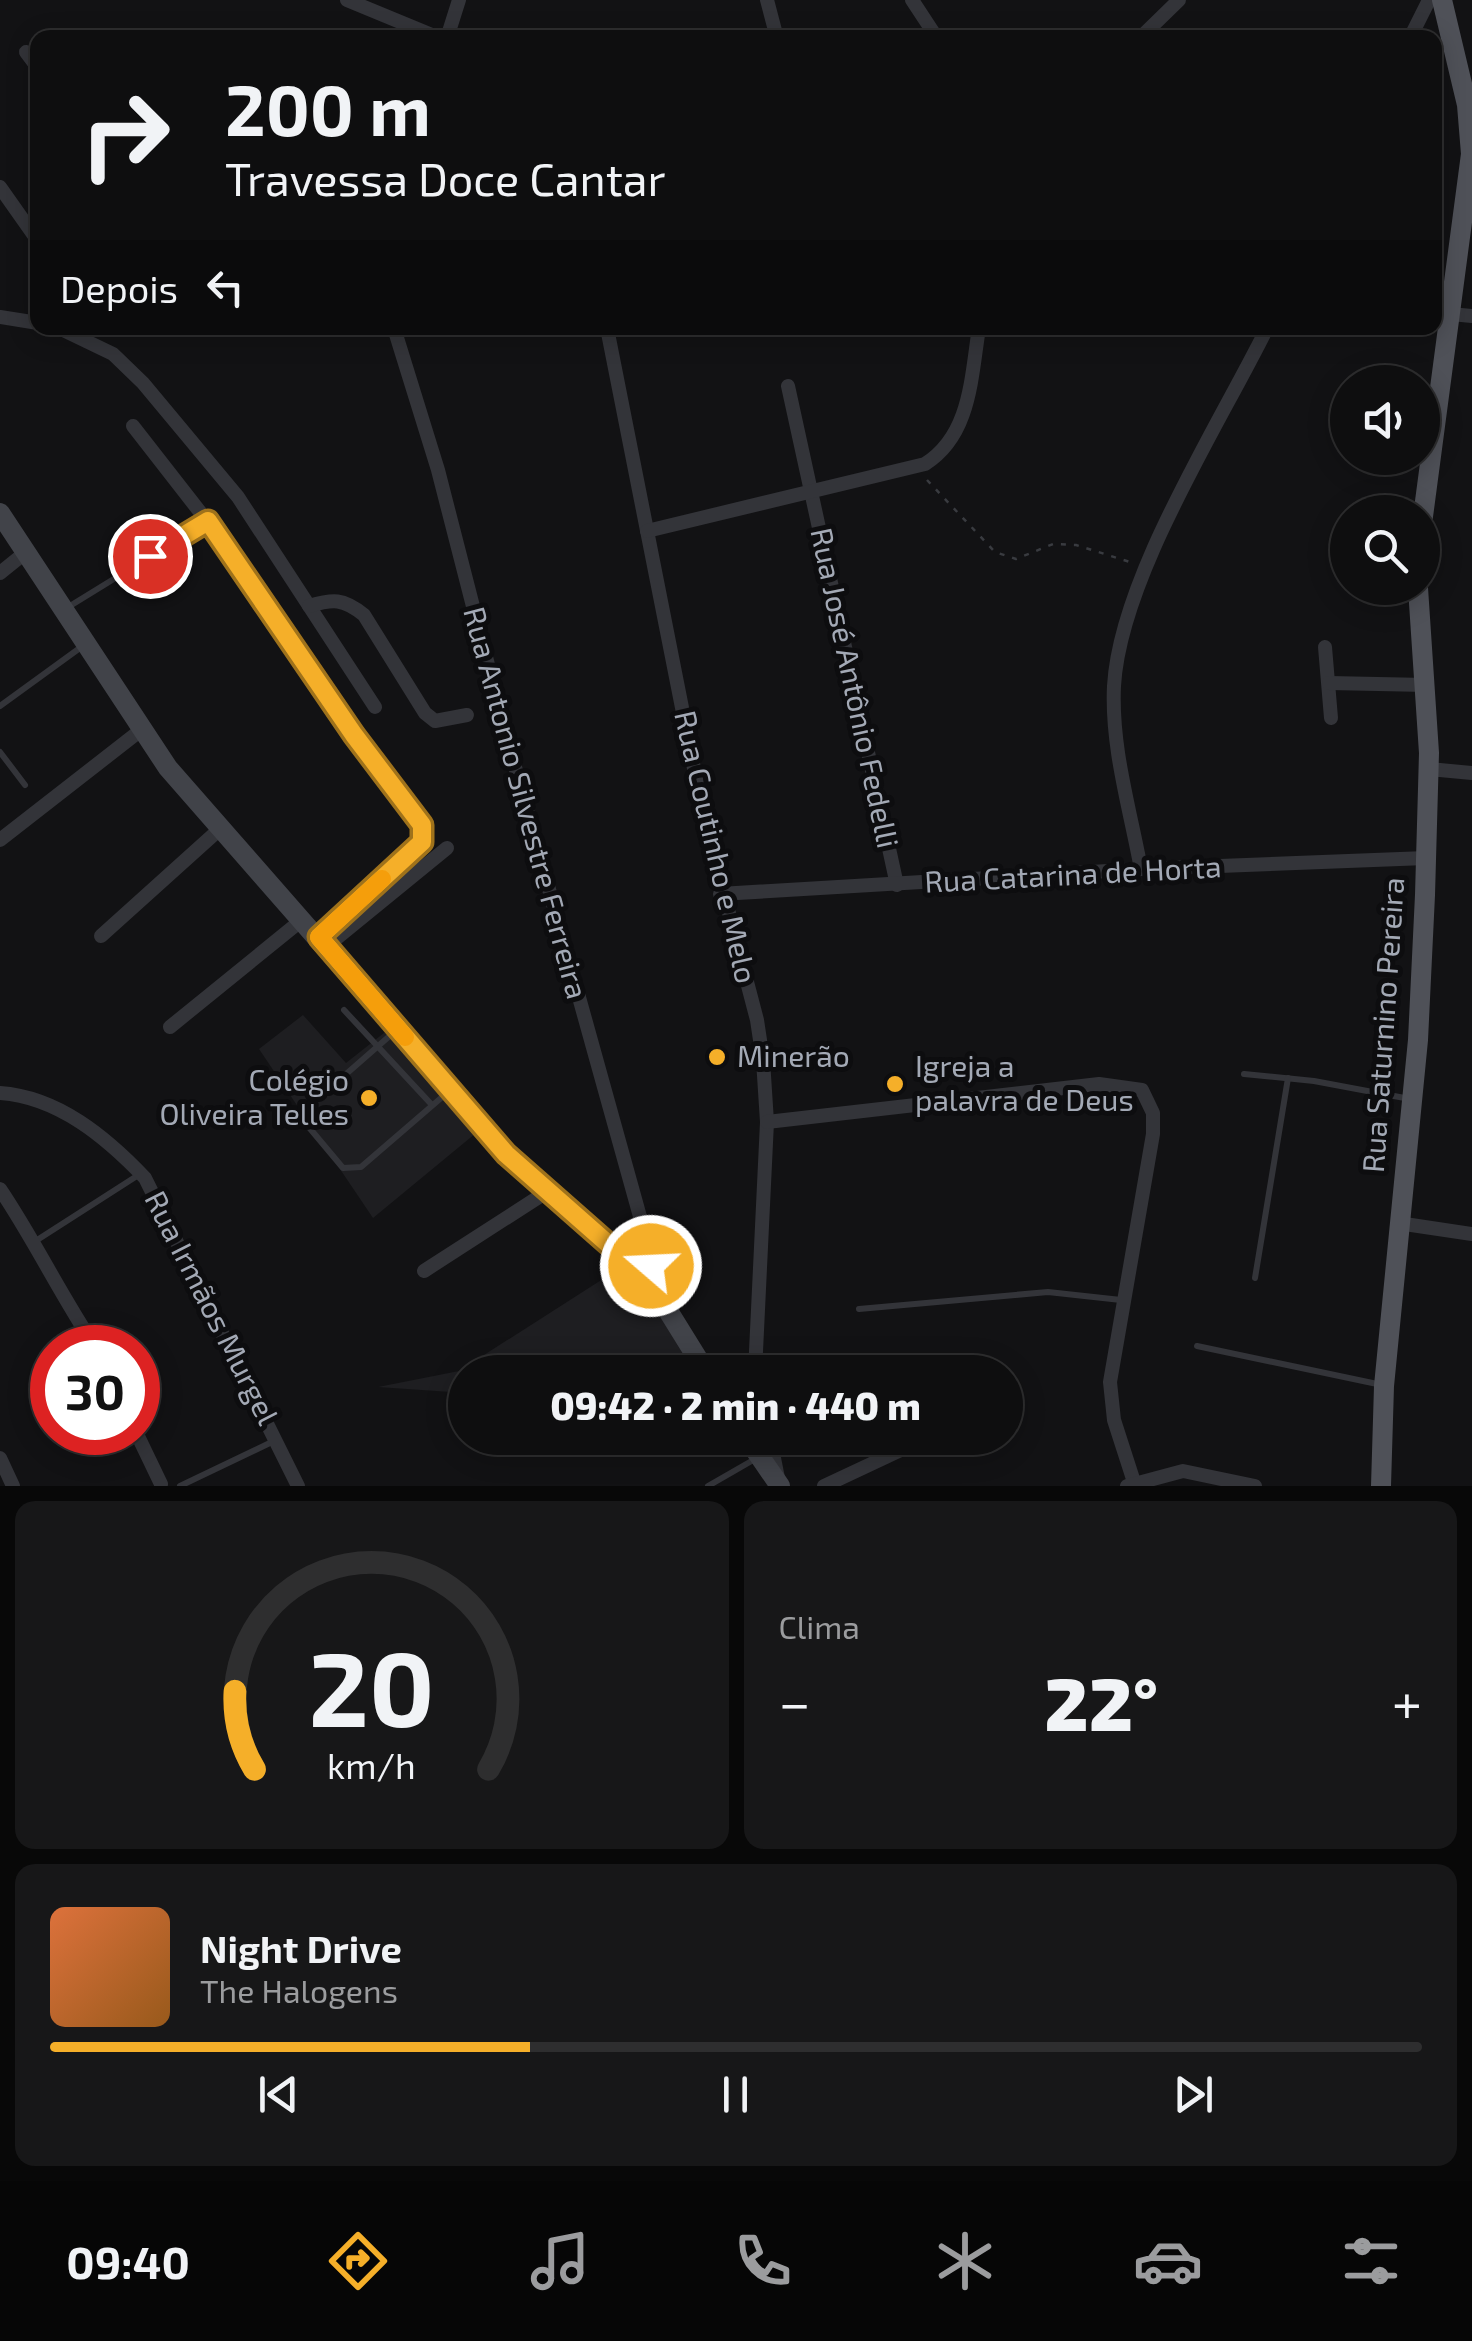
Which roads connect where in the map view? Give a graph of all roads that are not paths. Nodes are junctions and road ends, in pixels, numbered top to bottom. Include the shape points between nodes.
1 (348, 0) edge
2 (459, 0) edge
3 (768, 0) edge
4 (912, 0) edge
5 (1180, 0) edge
6 (1429, 0) edge
7 (1442, 0) edge
8 (420, 30) edge
9 (450, 30) edge
10 (775, 30) edge
11 (933, 30) edge
12 (1148, 30) edge
13 (1414, 30) edge
14 (26, 52) dead end
15 (30, 57) edge
16 (0, 187) edge
17 (30, 230) edge
18 (1461, 315) edge
19 (0, 317) edge
20 (30, 322) edge
21 (74, 335) edge
22 (396, 335) edge
23 (608, 335) edge
24 (978, 335) edge
25 (1263, 335) edge
26 (788, 386) dead end
27 (133, 426) dead end
28 (812, 491) junction
29 (1427, 495) edge
30 (0, 513) edge
31 (208, 521) junction
32 (647, 531) junction
33 (26, 552) junction
34 (0, 573) edge
35 (1420, 605) edge
36 (308, 606) junction
37 (64, 609) junction
38 (85, 644) junction
39 (1326, 647) dead end
40 (1329, 683) junction
41 (1427, 684) junction
42 (0, 706) edge
43 (375, 707) dead end
44 (467, 716) dead end
45 (1331, 718) dead end
46 (141, 730) junction
47 (0, 752) edge
48 (1429, 769) junction
49 (1472, 773) edge
50 (25, 785) dead end
51 (222, 827) junction
52 (0, 840) edge
53 (447, 848) dead end
54 (1426, 858) junction
55 (1142, 868) junction
56 (897, 885) junction
57 (720, 894) junction
58 (303, 919) junction
59 (101, 936) dead end
60 (323, 942) junction
61 (344, 1010) dead end
62 (170, 1028) dead end
63 (398, 1029) junction
64 (378, 1046) junction
65 (1244, 1074) dead end
66 (1288, 1078) junction
67 (450, 1090) junction
68 (0, 1093) edge
69 (1412, 1100) junction
70 (432, 1105) junction
71 (768, 1122) junction
72 (140, 1174) junction
73 (0, 1189) edge
74 (548, 1191) junction
75 (1398, 1223) junction
76 (1472, 1234) edge
77 (34, 1242) junction
78 (424, 1271) dead end
79 (1255, 1278) dead end
80 (649, 1280) junction
81 (1128, 1301) junction
82 (860, 1309) dead end
83 (80, 1325) edge
84 (1197, 1346) dead end
85 (695, 1355) edge
86 (757, 1355) edge
87 (1384, 1386) junction
88 (277, 1440) junction
89 (147, 1455) edge
90 (753, 1455) edge
91 (768, 1455) edge
92 (890, 1455) edge
93 (0, 1458) edge
94 (1188, 1476) edge
95 (1378, 1479) edge
96 (1130, 1484) edge
97 (162, 1485) edge
98 (780, 1485) edge
99 (13, 1486) edge
100 (180, 1486) edge
101 (298, 1486) edge
102 (708, 1486) edge
103 (824, 1486) edge
104 (1172, 1486) edge
105 (1255, 1486) edge

1 - 8 street
2 - 9 street
3 - 10 street
4 - 11 street
5 - 12 street
6 - 13 street
7 - 18 main road via 1471,133
14 - 15 street
16 - 17 street
18 - 29 main road
19 - 20 street
21 - 36 street via 114,354 143,382 238,498
22 - 80 street, Rua Antonio Silvestre Ferreira via 649,1249
23 - 32 street, Rua Coutinho e Melo
24 - 28 street via 962,425 940,455 916,467
25 - 55 street via 1146,568 1121,638 1116,738
26 - 28 street, Rua José Antônio Fedelli
27 - 31 street
28 - 32 street
28 - 56 street, Rua José Antônio Fedelli
30 - 33 street
31 - 37 lane
31 - 60 street via 425,834
32 - 57 street, Rua Coutinho e Melo
33 - 34 street
33 - 37 street
35 - 41 main road, Rua Saturnino Pereira
36 - 43 street
36 - 44 street via 334,598 350,603 425,713 435,721
37 - 38 street
38 - 42 lane
38 - 46 street
39 - 40 street
40 - 41 street
40 - 45 street
41 - 48 main road, Rua Saturnino Pereira
46 - 51 street
46 - 52 street
47 - 50 lane
48 - 49 street
48 - 54 main road, Rua Saturnino Pereira
51 - 58 street
51 - 59 street
53 - 60 street
54 - 55 street, Rua Catarina de Horta
54 - 69 main road, Rua Saturnino Pereira
55 - 56 street, Rua Catarina de Horta
56 - 57 street, Rua Catarina de Horta
57 - 71 street, Rua Coutinho e Melo via 757,1020
58 - 60 street
58 - 62 street
60 - 63 street
61 - 64 lane
63 - 64 lane
63 - 67 street
64 - 70 lane
64 - 70 lane via 304,1114 343,1168 361,1166
65 - 66 lane
66 - 69 lane
66 - 79 lane
67 - 70 lane
67 - 74 street
68 - 72 street, Rua Irmãos Murgel via 54,1106
69 - 75 main road, Rua Saturnino Pereira
71 - 81 street via 1099,1084 1142,1090 1153,1113 1153,1134
71 - 86 street, Rua Coutinho e Melo
72 - 77 lane
72 - 88 street, Rua Irmãos Murgel
73 - 77 street
74 - 78 street
74 - 80 street
75 - 76 street
75 - 87 main road, Rua Saturnino Pereira
77 - 83 street
80 - 85 street
81 - 82 lane via 1048,1292
81 - 96 street via 1110,1382
84 - 87 lane
87 - 95 main road, Rua Saturnino Pereira
88 - 100 lane
88 - 101 street, Rua Irmãos Murgel
89 - 97 street
90 - 102 lane
91 - 98 street
92 - 103 street
93 - 99 street
94 - 96 street
94 - 104 street
94 - 105 street

